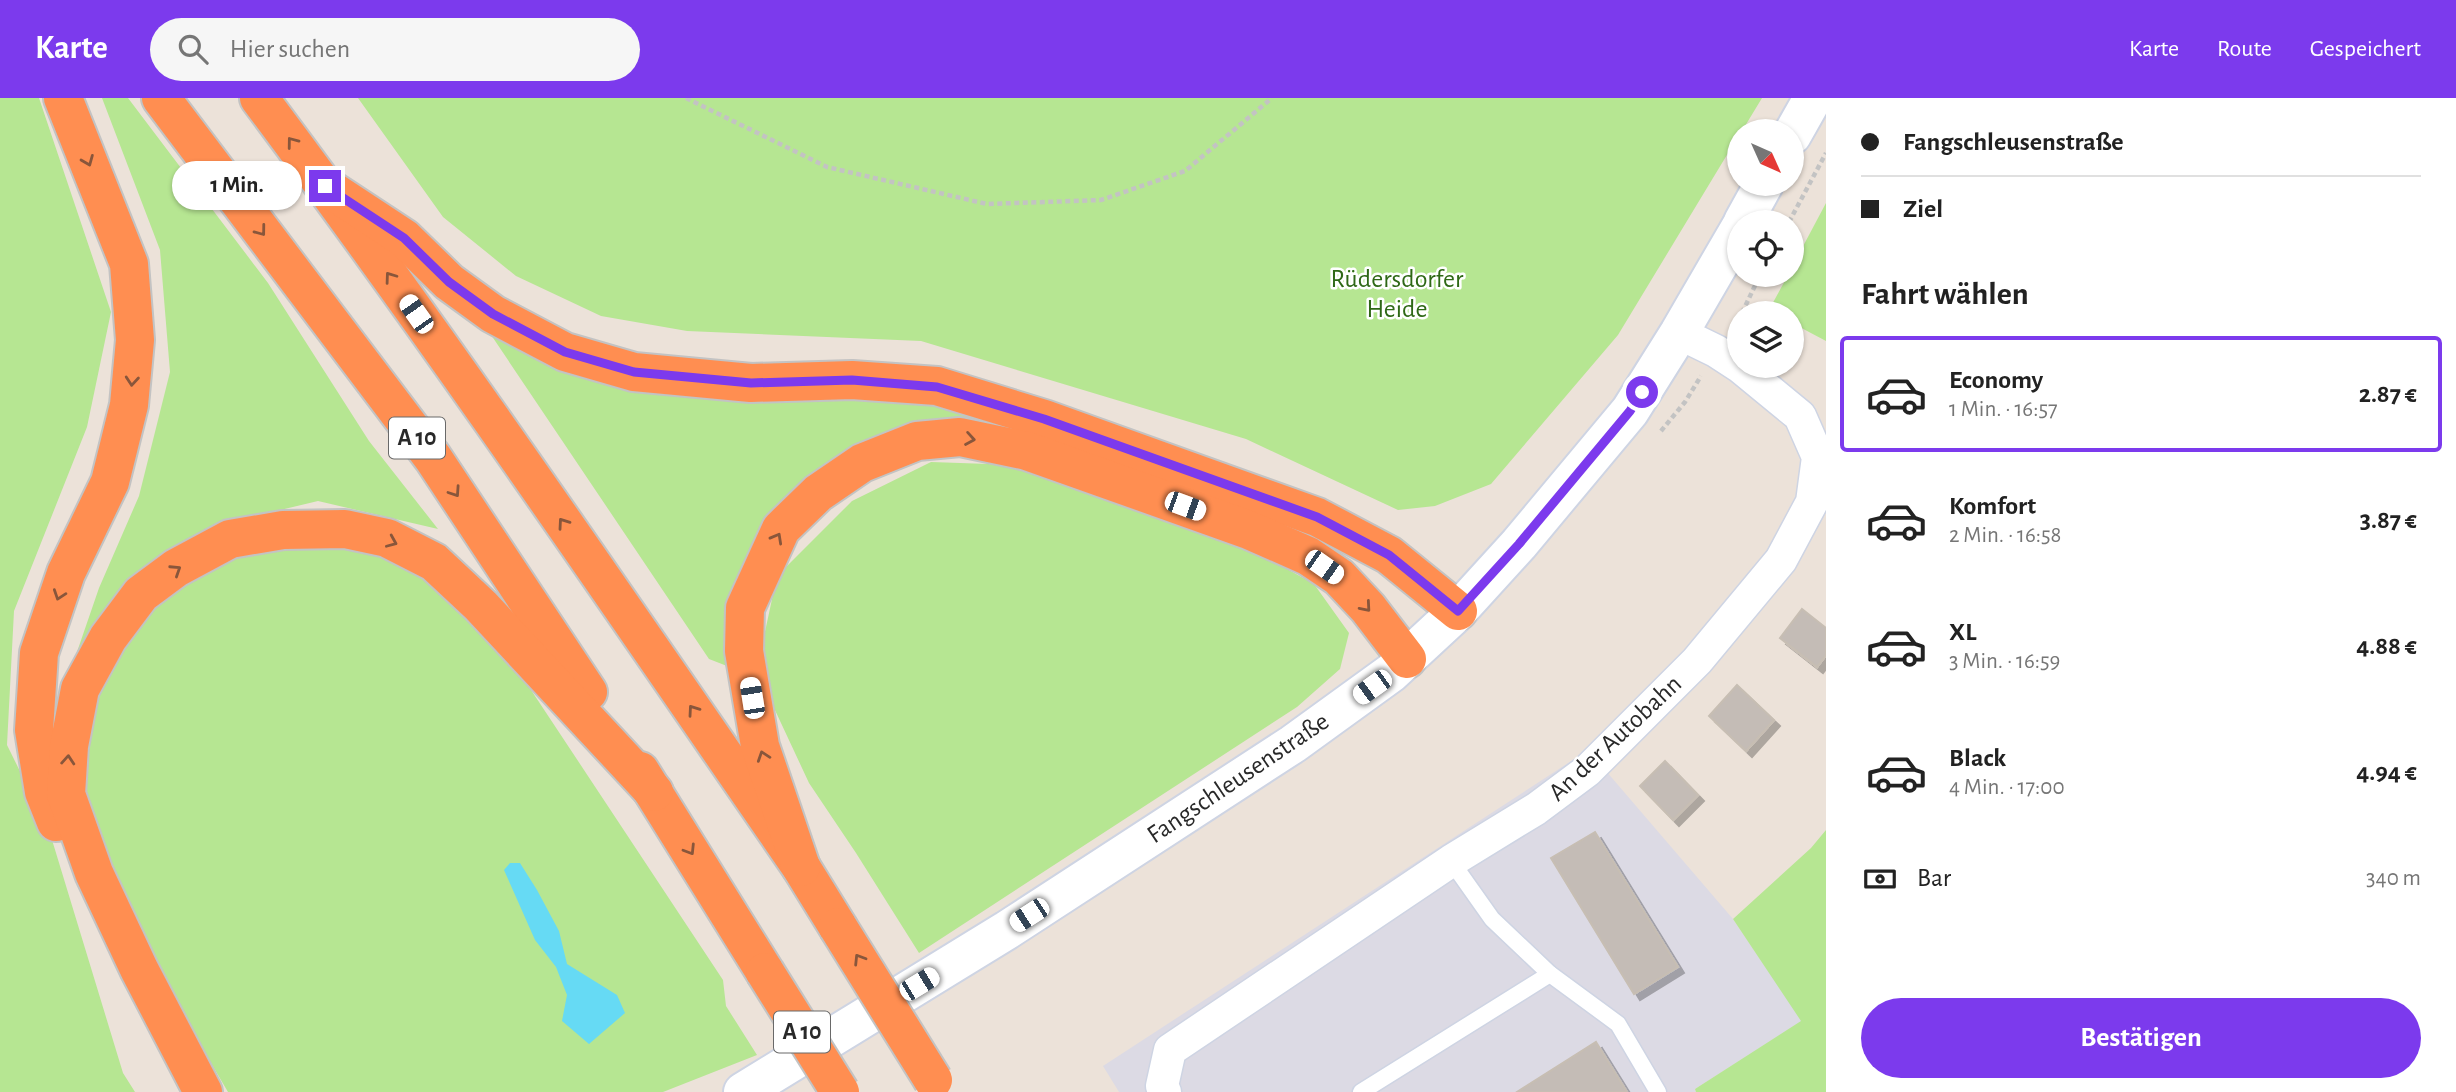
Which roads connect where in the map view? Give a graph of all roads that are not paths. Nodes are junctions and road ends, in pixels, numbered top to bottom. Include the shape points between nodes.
1 (63, 98) edge
2 (161, 98) edge
3 (259, 98) edge
4 (1813, 98) edge
5 (1801, 119) edge
6 (325, 186) junction
7 (1727, 250) edge
8 (1679, 333) junction
9 (1458, 611) junction
10 (1407, 659) junction
11 (654, 792) junction
12 (1451, 861) junction
13 (802, 867) junction
14 (1550, 974) junction
15 (937, 1086) edge
16 (188, 1092) edge
17 (202, 1092) edge
18 (743, 1092) edge
19 (840, 1092) edge
20 (1165, 1092) edge
21 (1361, 1092) edge
22 (1658, 1092) edge

1 -> 16 highway via 129,264 135,340 130,405 110,482 66,573 39,653 34,730 44,792 76,871
2 -> 11 highway, A 10 via 433,458
6 -> 3 highway, A 10
4 - 5 main road
6 - 9 highway via 404,238 449,282 493,314 565,352 634,372 751,383 852,380 937,387 1044,419 1317,517 1389,555
13 -> 6 highway, A 10
7 - 8 main road, Fangschleusenstraße
8 - 9 main road, Fangschleusenstraße via 1630,411
8 - 12 street, An der Autobahn via 1738,366 1800,416 1818,457 1812,502 1781,560 1697,661 1587,771 1536,809
9 - 10 main road, Fangschleusenstraße
13 -> 10 highway via 760,746 744,651 745,608 780,529 818,493 862,463 917,441 960,437 1027,450 1261,535 1308,556 1339,577
10 - 18 main road, Fangschleusenstraße via 1293,744 1007,930
17 -> 11 highway via 94,873 66,794 80,689 108,638 141,594 176,568 230,539 283,530 345,529 387,538 434,562 481,606
11 -> 19 highway, A 10, bridge
12 - 14 lane via 1492,919
12 - 20 street, An der Autobahn via 1170,1050 1162,1086
15 -> 13 highway, A 10, bridge
14 - 21 lane
14 - 22 lane via 1618,1024

